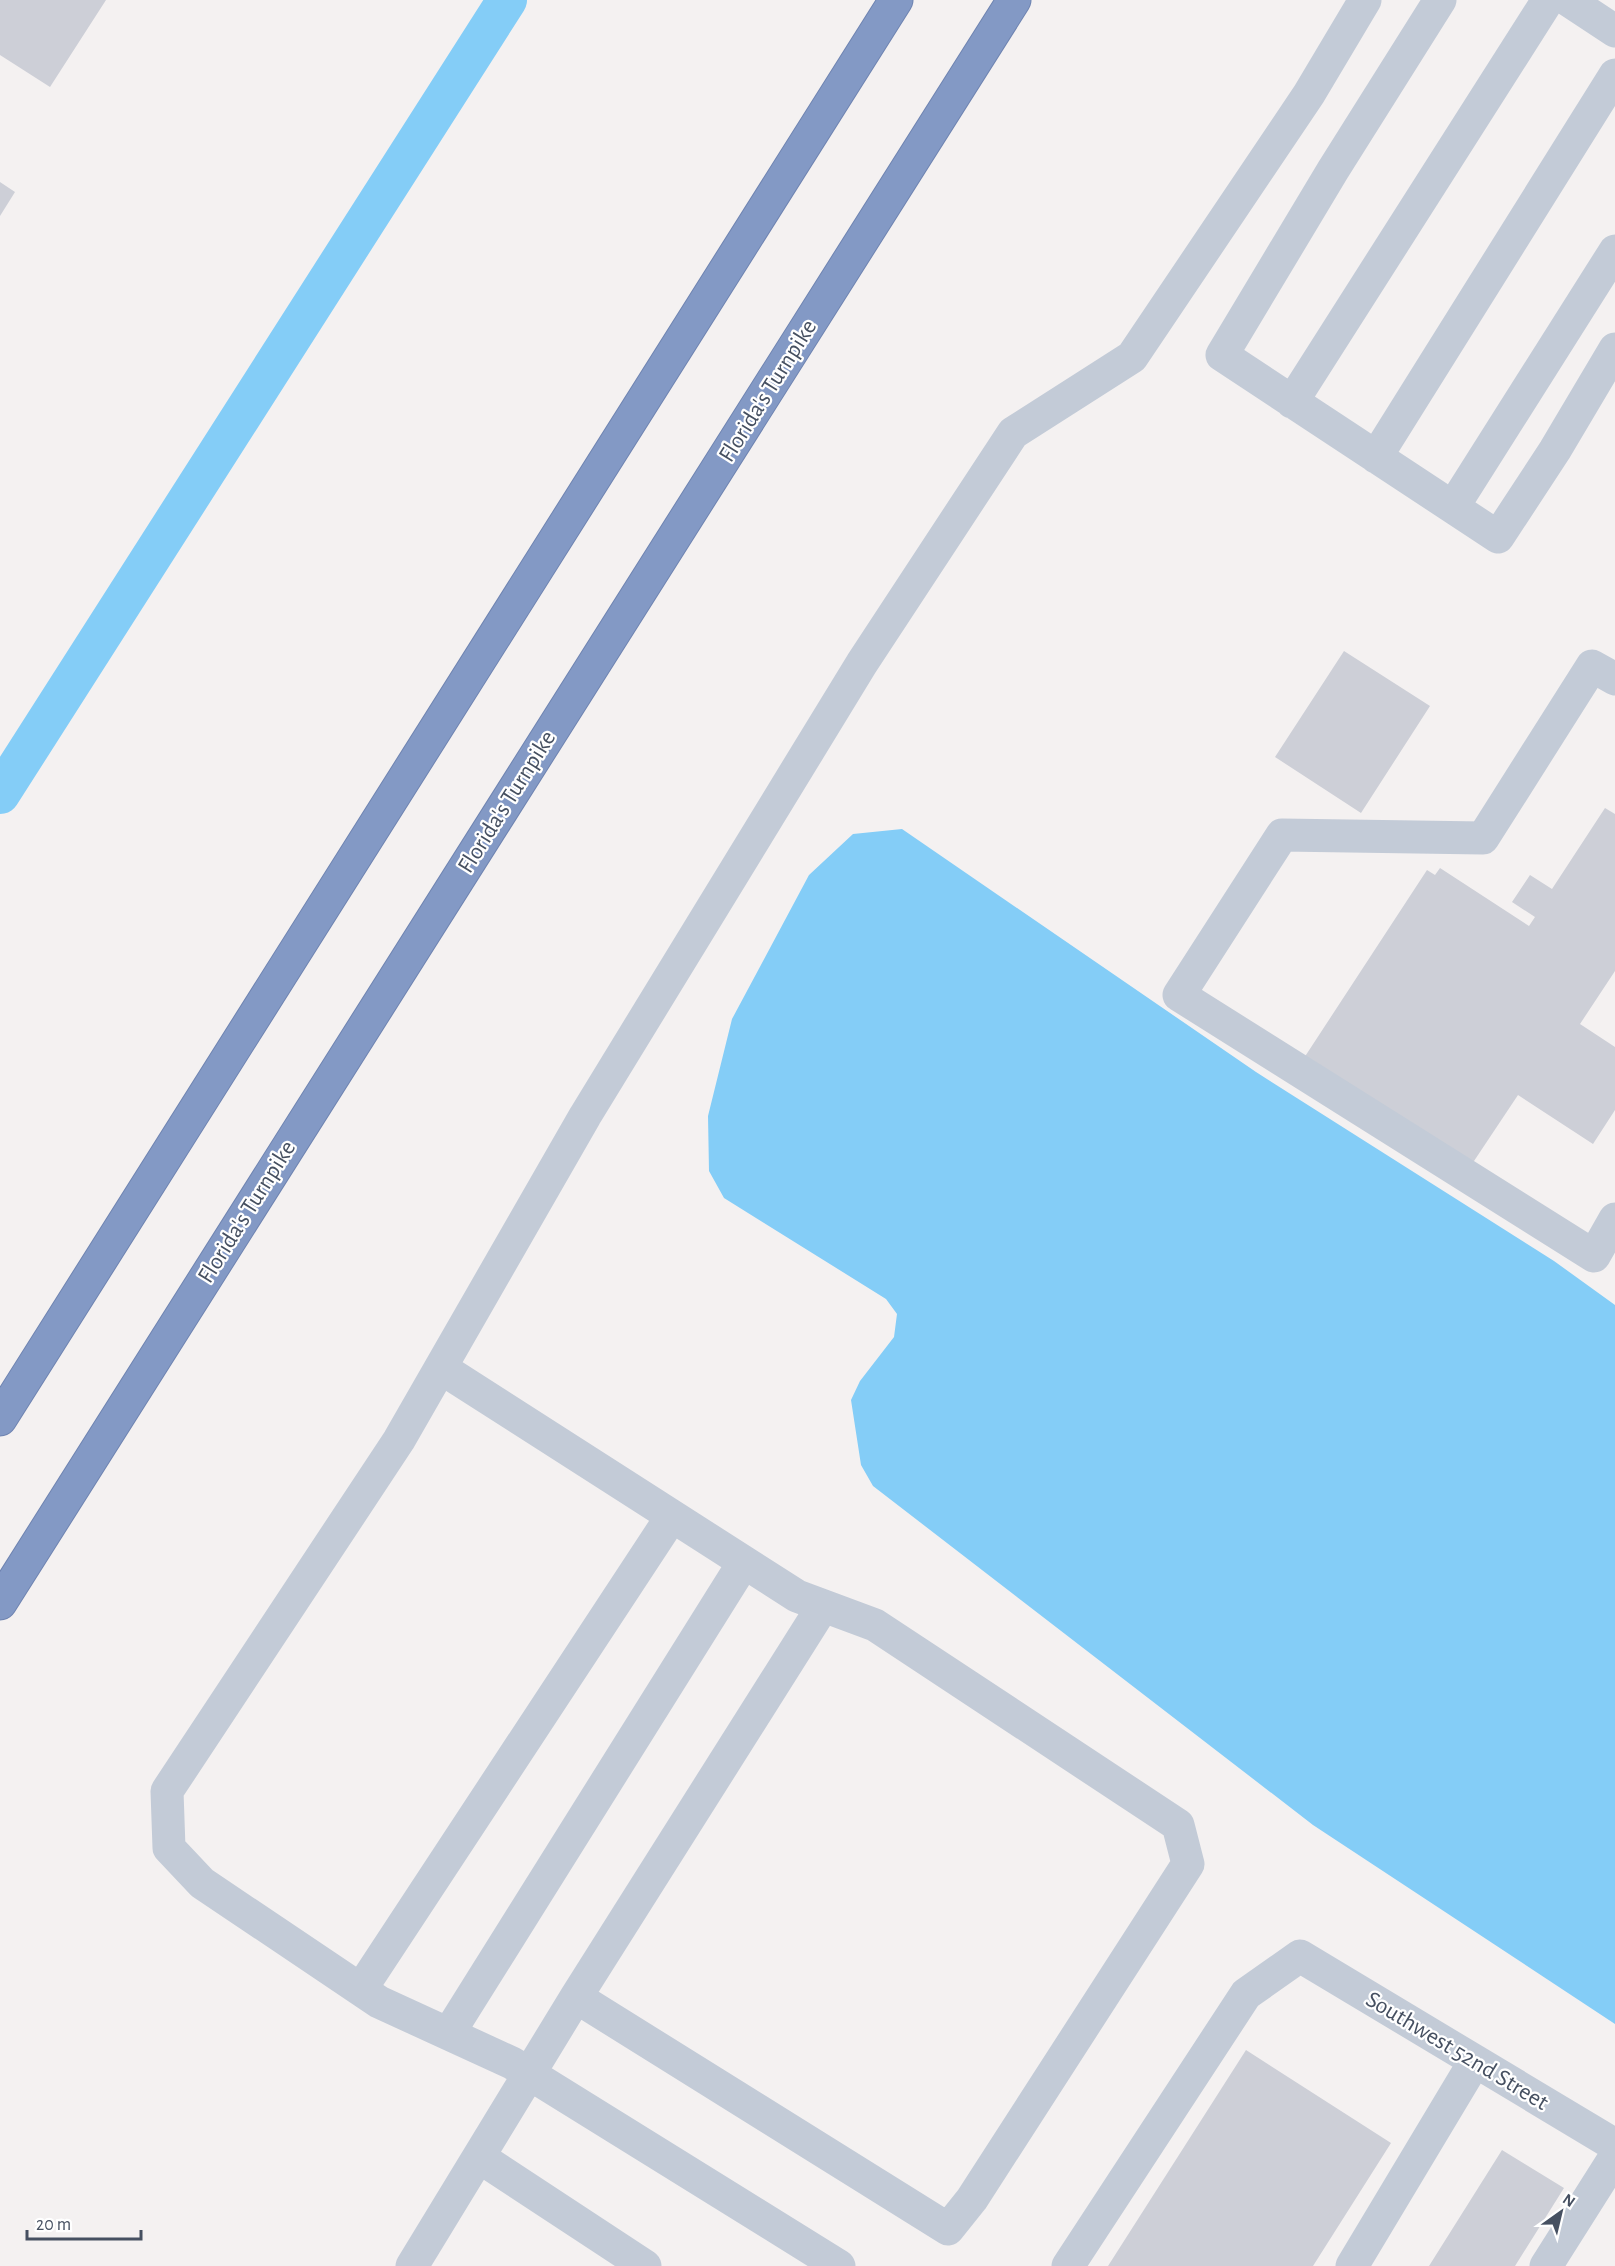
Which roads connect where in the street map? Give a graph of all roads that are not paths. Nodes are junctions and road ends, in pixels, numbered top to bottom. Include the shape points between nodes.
1 (880, 0) edge
2 (896, 0) edge
3 (1014, 0) edge
4 (1365, 0) edge
5 (1440, 0) edge
6 (1548, 0) edge
7 (1568, 0) edge
8 (1615, 31) edge
9 (1615, 75) edge
10 (849, 76) junction
11 (1615, 251) edge
12 (1615, 350) edge
13 (1292, 402) junction
14 (1376, 457) junction
15 (1452, 507) junction
16 (1615, 680) edge
17 (1615, 1219) edge
18 (441, 1368) junction
19 (0, 1419) edge
20 (672, 1516) junction
21 (744, 1562) junction
22 (0, 1603) edge
23 (823, 1606) junction
24 (361, 1989) junction
25 (576, 1996) junction
26 (449, 2033) junction
27 (1475, 2061) junction
28 (529, 2074) junction
29 (1615, 2145) edge
30 (479, 2157) junction
31 (1615, 2157) edge
32 (412, 2266) edge
33 (645, 2266) edge
34 (839, 2266) edge
35 (1068, 2266) edge
36 (1352, 2266) edge
37 (1546, 2266) edge

1 - 10 highway
2 - 10 highway
3 - 22 highway, Florida's Turnpike
4 - 18 street via 1309,94 1132,357 1013,433 862,663 609,1076
5 - 13 street via 1222,355
6 - 13 street
7 - 8 street
9 - 14 street
10 - 19 highway
11 - 15 street
12 - 15 street via 1498,537
13 - 14 street
14 - 15 street
16 - 17 street via 1592,666 1483,838 1282,835 1179,995 1594,1256
18 - 20 street
18 - 24 street via 399,1440 168,1791 169,1848 202,1883
20 - 21 street
20 - 24 street
21 - 23 street via 797,1596
21 - 26 street
23 - 25 street
23 - 25 street via 875,1625 1179,1825 1188,1864 972,2199 948,2229
24 - 26 street via 379,2002
25 - 28 street
26 - 28 street
27 - 29 street, Southwest 52nd Street
27 - 35 street, Southwest 52nd Street via 1300,1956 1246,1994
27 - 36 street
28 - 30 street
28 - 34 street
30 - 32 street
30 - 33 street
31 - 37 street

